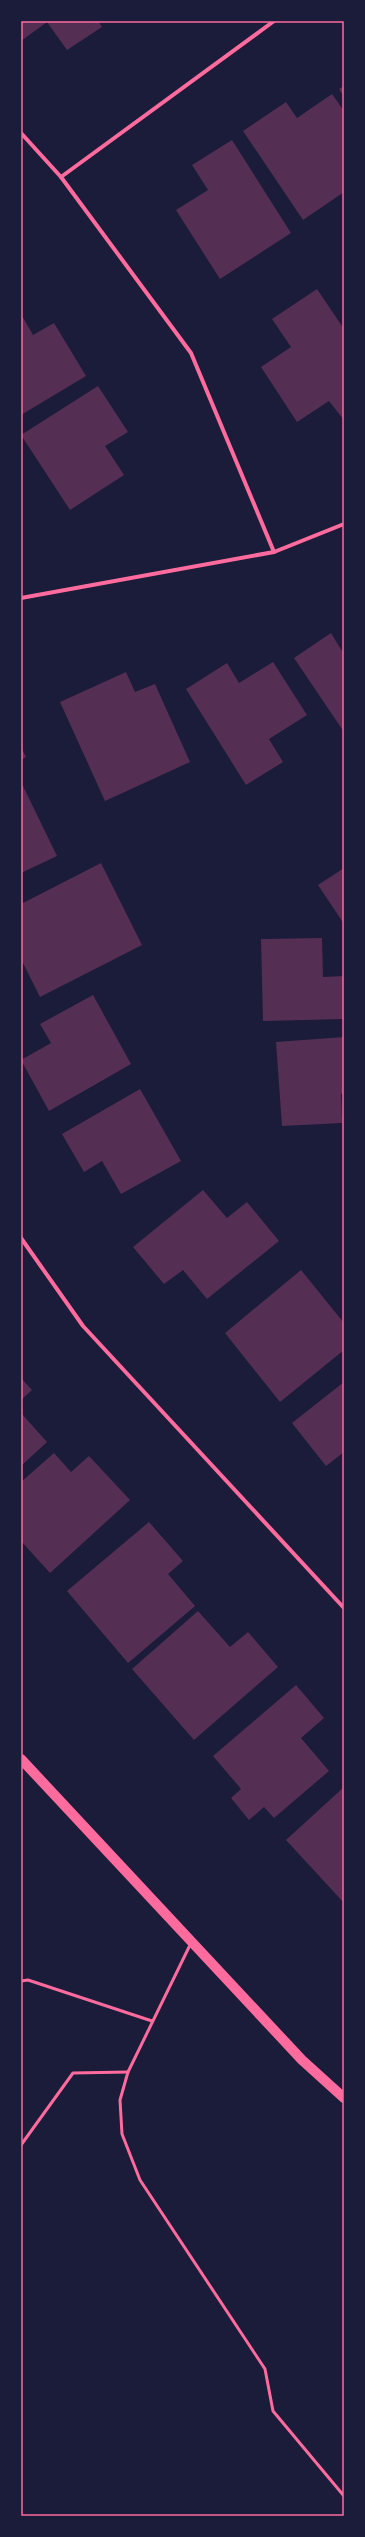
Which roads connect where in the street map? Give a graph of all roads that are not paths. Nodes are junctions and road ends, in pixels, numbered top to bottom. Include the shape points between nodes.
1 (274, 21) edge
2 (21, 133) edge
3 (61, 177) junction
4 (344, 524) edge
5 (274, 552) junction
6 (21, 598) edge
7 (21, 1238) edge
8 (344, 1608) edge
9 (21, 1759) edge
10 (191, 1942) junction
11 (21, 1981) edge
12 (152, 2021) junction
13 (128, 2072) junction
14 (344, 2098) edge
15 (21, 2145) edge
16 (344, 2496) edge

1 - 3 street
2 - 3 street
3 - 5 street via 191,353
4 - 5 street
5 - 6 street
7 - 8 street via 83,1326
9 - 10 main road
10 - 12 lane
10 - 14 main road via 302,2060
11 - 12 lane via 28,1980
12 - 13 lane
13 - 15 lane via 73,2073
13 - 16 lane via 120,2100 122,2134 140,2180 265,2369 273,2411

